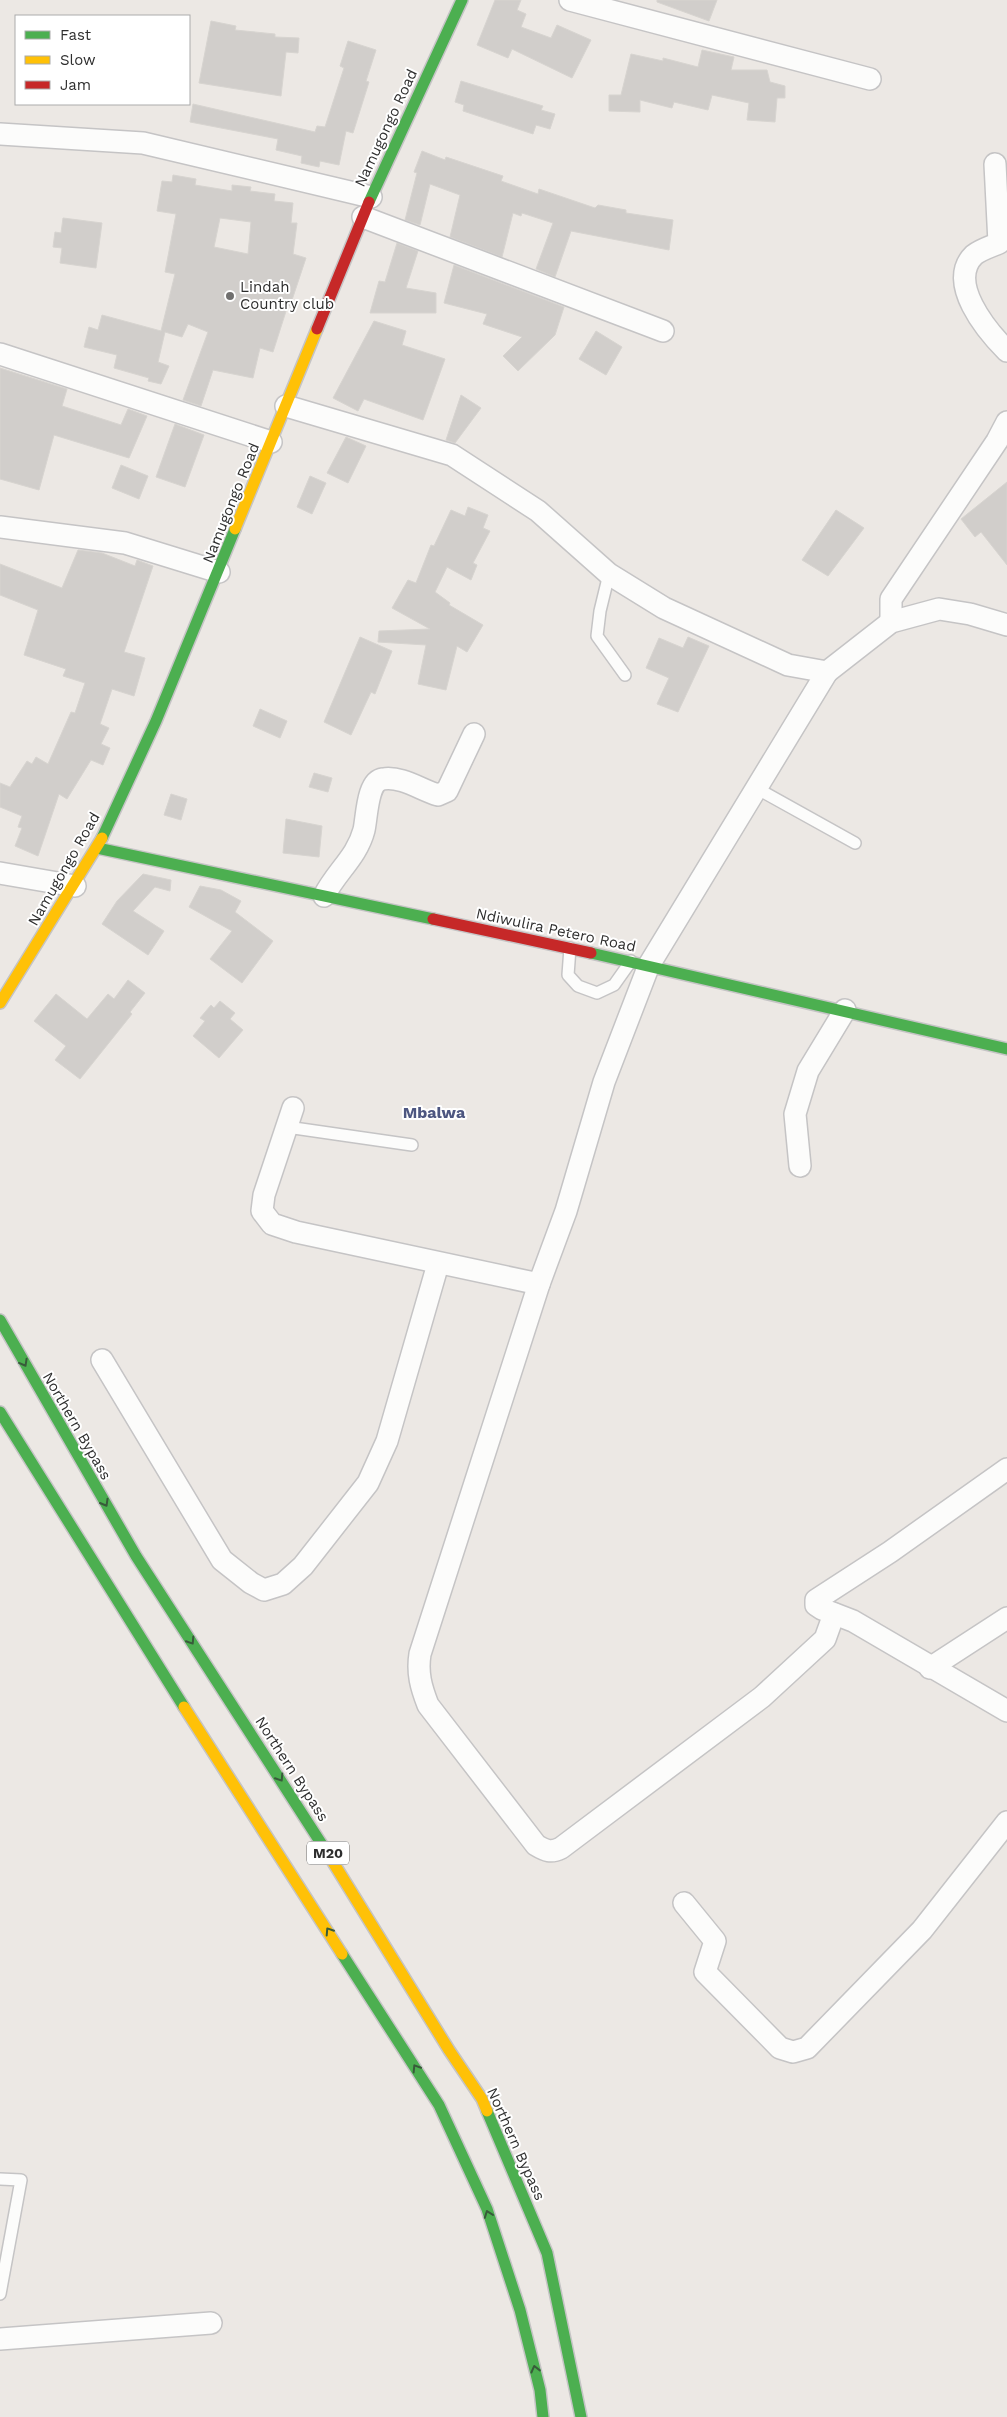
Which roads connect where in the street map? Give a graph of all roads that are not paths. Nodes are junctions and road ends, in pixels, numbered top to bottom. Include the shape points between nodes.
1 (462, 0) edge
2 (570, 0) edge
3 (870, 79) dead end
4 (0, 134) edge
5 (995, 164) dead end
6 (371, 196) junction
7 (363, 216) junction
8 (662, 331) dead end
9 (1007, 351) edge
10 (0, 354) edge
11 (286, 406) junction
12 (1007, 422) edge
13 (272, 442) junction
14 (0, 527) edge
15 (219, 572) junction
16 (609, 574) junction
17 (891, 622) junction
18 (1007, 625) edge
19 (827, 672) junction
20 (625, 675) dead end
21 (474, 734) dead end
22 (756, 788) junction
23 (855, 843) dead end
24 (97, 848) junction
25 (0, 873) edge
26 (75, 886) junction
27 (324, 896) junction
28 (570, 948) junction
29 (640, 963) junction
30 (0, 1003) edge
31 (845, 1010) junction
32 (1007, 1049) edge
33 (290, 1118) joint
34 (412, 1145) dead end
35 (800, 1166) dead end
36 (438, 1264) junction
37 (539, 1284) junction
38 (0, 1320) edge
39 (102, 1360) dead end
40 (0, 1412) edge
41 (1007, 1469) edge
42 (834, 1614) junction
43 (1007, 1618) edge
44 (930, 1668) junction
45 (1007, 1711) edge
46 (1007, 1822) edge
47 (684, 1903) dead end
48 (0, 2179) edge
49 (0, 2294) edge
50 (211, 2323) dead end
51 (0, 2339) edge
52 (543, 2417) edge
53 (581, 2417) edge

1 - 6 main road, Namugongo Road
2 - 3 street
4 - 6 street via 143,143
5 - 9 street via 999,243 974,255 964,272 965,292 993,336
6 - 7 main road, Namugongo Road
7 - 8 street
7 - 11 main road, Namugongo Road
10 - 13 street
11 - 13 main road, Namugongo Road
11 - 16 street via 452,456 538,512
12 - 17 street via 891,599
13 - 15 main road, Namugongo Road
14 - 15 street via 125,543
15 - 24 main road, Namugongo Road via 156,722
16 - 19 street via 664,608 788,666
16 - 20 lane via 597,636
17 - 18 street via 939,609
17 - 19 street
19 - 22 street
21 - 27 street via 447,790 438,795 406,782 382,779 374,784 363,832 348,863 333,878
22 - 23 lane
22 - 29 street
24 - 26 main road, Namugongo Road
24 - 27 main road, Ndiwulira Petero Road
25 - 26 street
26 - 30 main road, Namugongo Road
27 - 28 main road, Ndiwulira Petero Road
28 - 29 main road, Ndiwulira Petero Road
28 - 29 lane via 568,975 578,986 598,993 614,985
29 - 31 main road, Ndiwulira Petero Road
29 - 37 street via 566,1211
31 - 32 main road, Ndiwulira Petero Road
31 - 35 street via 808,1072 795,1114
33 - 34 lane
33 - 36 street via 264,1195 262,1211 272,1224
36 - 37 street
36 - 39 street via 387,1441 368,1483 304,1566 283,1584 264,1590 222,1560
37 - 42 street via 418,1669 428,1705 536,1845 545,1851 554,1852 561,1848 762,1697 825,1639
38 -> 53 main road, Northern Bypass / M20 via 136,1556 309,1822 482,2099 547,2253
52 -> 40 main road, M20 via 540,2390 520,2310 487,2209 439,2105 220,1765
41 - 42 street via 890,1552 821,1595 816,1605
42 - 44 street via 853,1621
43 - 44 street
44 - 45 street
46 - 47 street via 922,1930 807,2048 793,2052 780,2048 705,1972 715,1941
48 - 49 lane via 21,2180
50 - 51 street

